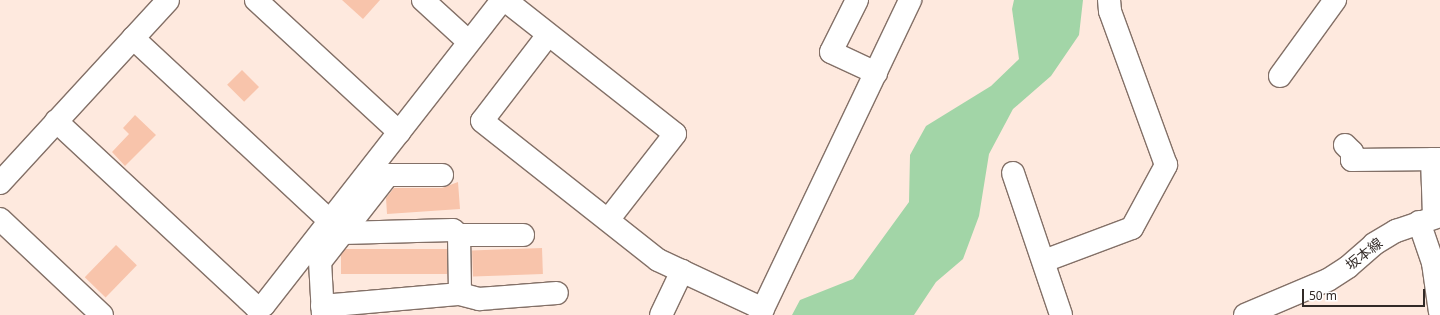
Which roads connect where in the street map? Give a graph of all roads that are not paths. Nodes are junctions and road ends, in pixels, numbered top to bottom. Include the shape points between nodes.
1 (168, 0) edge
2 (256, 0) edge
3 (423, 0) edge
4 (503, 0) edge
5 (857, 0) edge
6 (910, 0) edge
7 (1109, 0) edge
8 (1335, 0) edge
9 (548, 35) junction
10 (133, 38) junction
11 (469, 42) junction
12 (876, 73) junction
13 (1280, 76) dead end
14 (56, 121) junction
15 (399, 132) junction
16 (1345, 145) dead end
17 (1436, 159) edge
18 (1013, 173) dead end
19 (442, 175) dead end
20 (0, 183) edge
21 (0, 219) edge
22 (1431, 219) edge
23 (608, 220) junction
24 (337, 227) junction
25 (458, 235) junction
26 (523, 235) dead end
27 (1044, 261) junction
28 (682, 271) junction
29 (557, 293) dead end
30 (473, 303) edge
31 (322, 310) edge
32 (762, 312) edge
33 (1440, 312) edge
34 (102, 315) edge
35 (661, 315) edge
36 (1061, 315) edge
37 (1245, 315) edge

1 - 10 street
2 - 15 street
3 - 11 street
4 - 9 street
4 - 11 street
5 - 12 street via 831,52
6 - 12 street
7 - 27 street via 1110,10 1166,165 1132,228
8 - 13 street
9 - 23 street via 482,121
9 - 23 street via 674,134
10 - 14 street
10 - 24 street
11 - 15 street
12 - 32 street
14 - 20 street
14 - 24 street via 256,307 264,305
15 - 24 street
16 - 17 street via 1352,152 1352,160
17 - 22 street
18 - 27 street
19 - 24 street via 388,175
21 - 34 street
22 - 33 street via 1433,263
22 - 37 street, 坂本線 via 1374,244 1348,267 1328,280
23 - 28 street via 658,260
24 - 25 street via 453,230
24 - 31 street via 320,262
25 - 26 street
25 - 30 street
27 - 36 street
28 - 32 street
28 - 35 street
29 - 30 street
30 - 31 street

